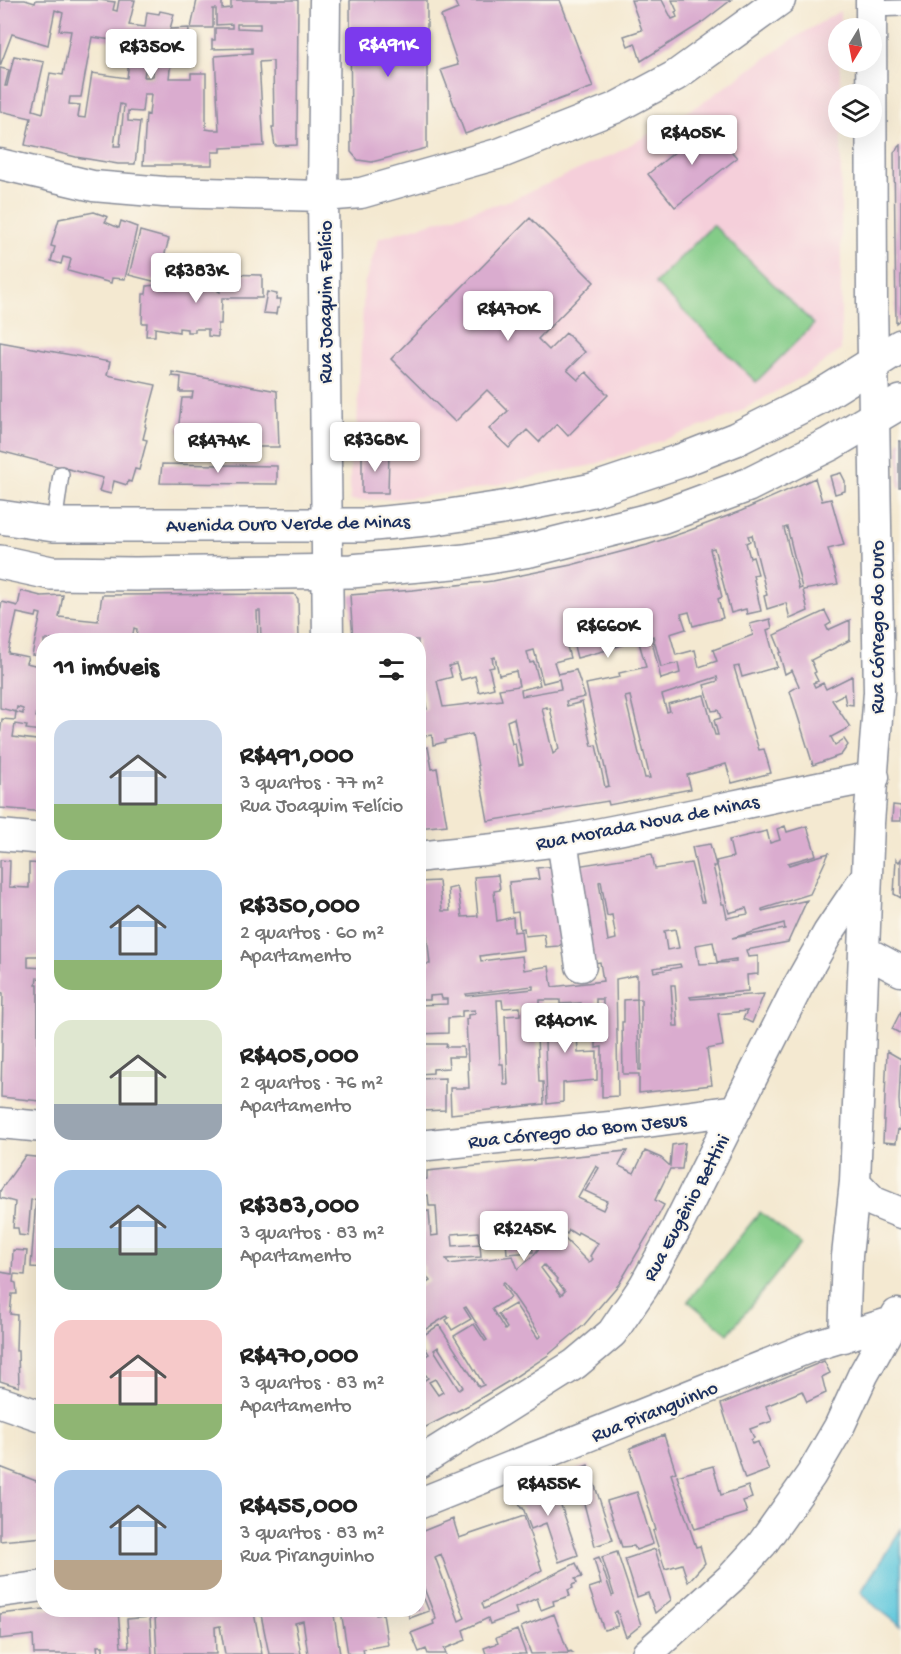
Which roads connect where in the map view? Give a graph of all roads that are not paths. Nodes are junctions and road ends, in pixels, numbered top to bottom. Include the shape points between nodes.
1 (326, 0) edge
2 (780, 0) edge
3 (872, 4) edge
4 (901, 8) edge
5 (0, 164) edge
6 (323, 196) junction
7 (901, 346) edge
8 (873, 363) junction
9 (887, 410) edge
10 (61, 474) dead end
11 (0, 517) edge
12 (54, 525) junction
13 (326, 526) junction
14 (0, 562) edge
15 (327, 571) junction
16 (328, 633) edge
17 (901, 717) edge
18 (882, 757) edge
19 (0, 835) edge
20 (36, 838) edge
21 (562, 840) junction
22 (426, 856) edge
23 (867, 875) junction
24 (864, 951) junction
25 (581, 966) dead end
26 (901, 972) edge
27 (736, 1110) junction
28 (0, 1123) edge
29 (36, 1126) edge
30 (426, 1145) edge
31 (855, 1182) junction
32 (901, 1213) edge
33 (897, 1314) edge
34 (844, 1337) junction
35 (0, 1402) edge
36 (36, 1414) edge
37 (426, 1458) edge
38 (426, 1501) edge
39 (36, 1587) edge
40 (0, 1592) edge
41 (647, 1654) edge

1 - 6 street, Rua Joaquim Felício
2 - 6 street via 675,76 615,108 501,153 361,193
3 - 4 lane
3 - 8 street, Rua Córrego do Ouro
5 - 6 street via 105,187
6 - 13 street, Rua Joaquim Felício
7 - 8 street, Avenida Ouro Verde de Minas
8 - 9 street, Rua Córrego do Ouro
8 - 13 street, Avenida Ouro Verde de Minas via 816,399 736,440 593,490 436,518
9 - 15 street via 748,485 661,518 531,550 465,561
9 - 18 street, Rua Córrego do Ouro via 879,692
10 - 12 lane
11 - 12 street, Avenida Ouro Verde de Minas
12 - 13 street, Avenida Ouro Verde de Minas
13 - 15 street, Rua Joaquim Felício
14 - 15 street via 51,573
15 - 16 street, Rua Joaquim Felício
17 - 18 street, Rua Morada Nova de Minas
18 - 21 street, Rua Morada Nova de Minas via 822,786
18 - 23 street, Rua Córrego do Ouro
19 - 20 street
21 - 22 street, Rua Morada Nova de Minas
21 - 25 street
23 - 24 street, Rua Córrego do Ouro
23 - 27 street, Rua Eugênio Bettini via 802,979
24 - 26 street
24 - 31 street, Rua Córrego do Ouro
27 - 30 street, Rua Córrego do Bom Jesus
27 - 37 street, Rua Eugênio Bettini via 677,1227 612,1333 575,1364
28 - 29 street
31 - 32 street via 874,1202
31 - 34 street, Rua Córrego do Ouro
33 - 34 street, Rua Piranguinho
33 - 41 street via 812,1475 762,1544 731,1578
34 - 38 street, Rua Piranguinho
35 - 36 street
39 - 40 street

